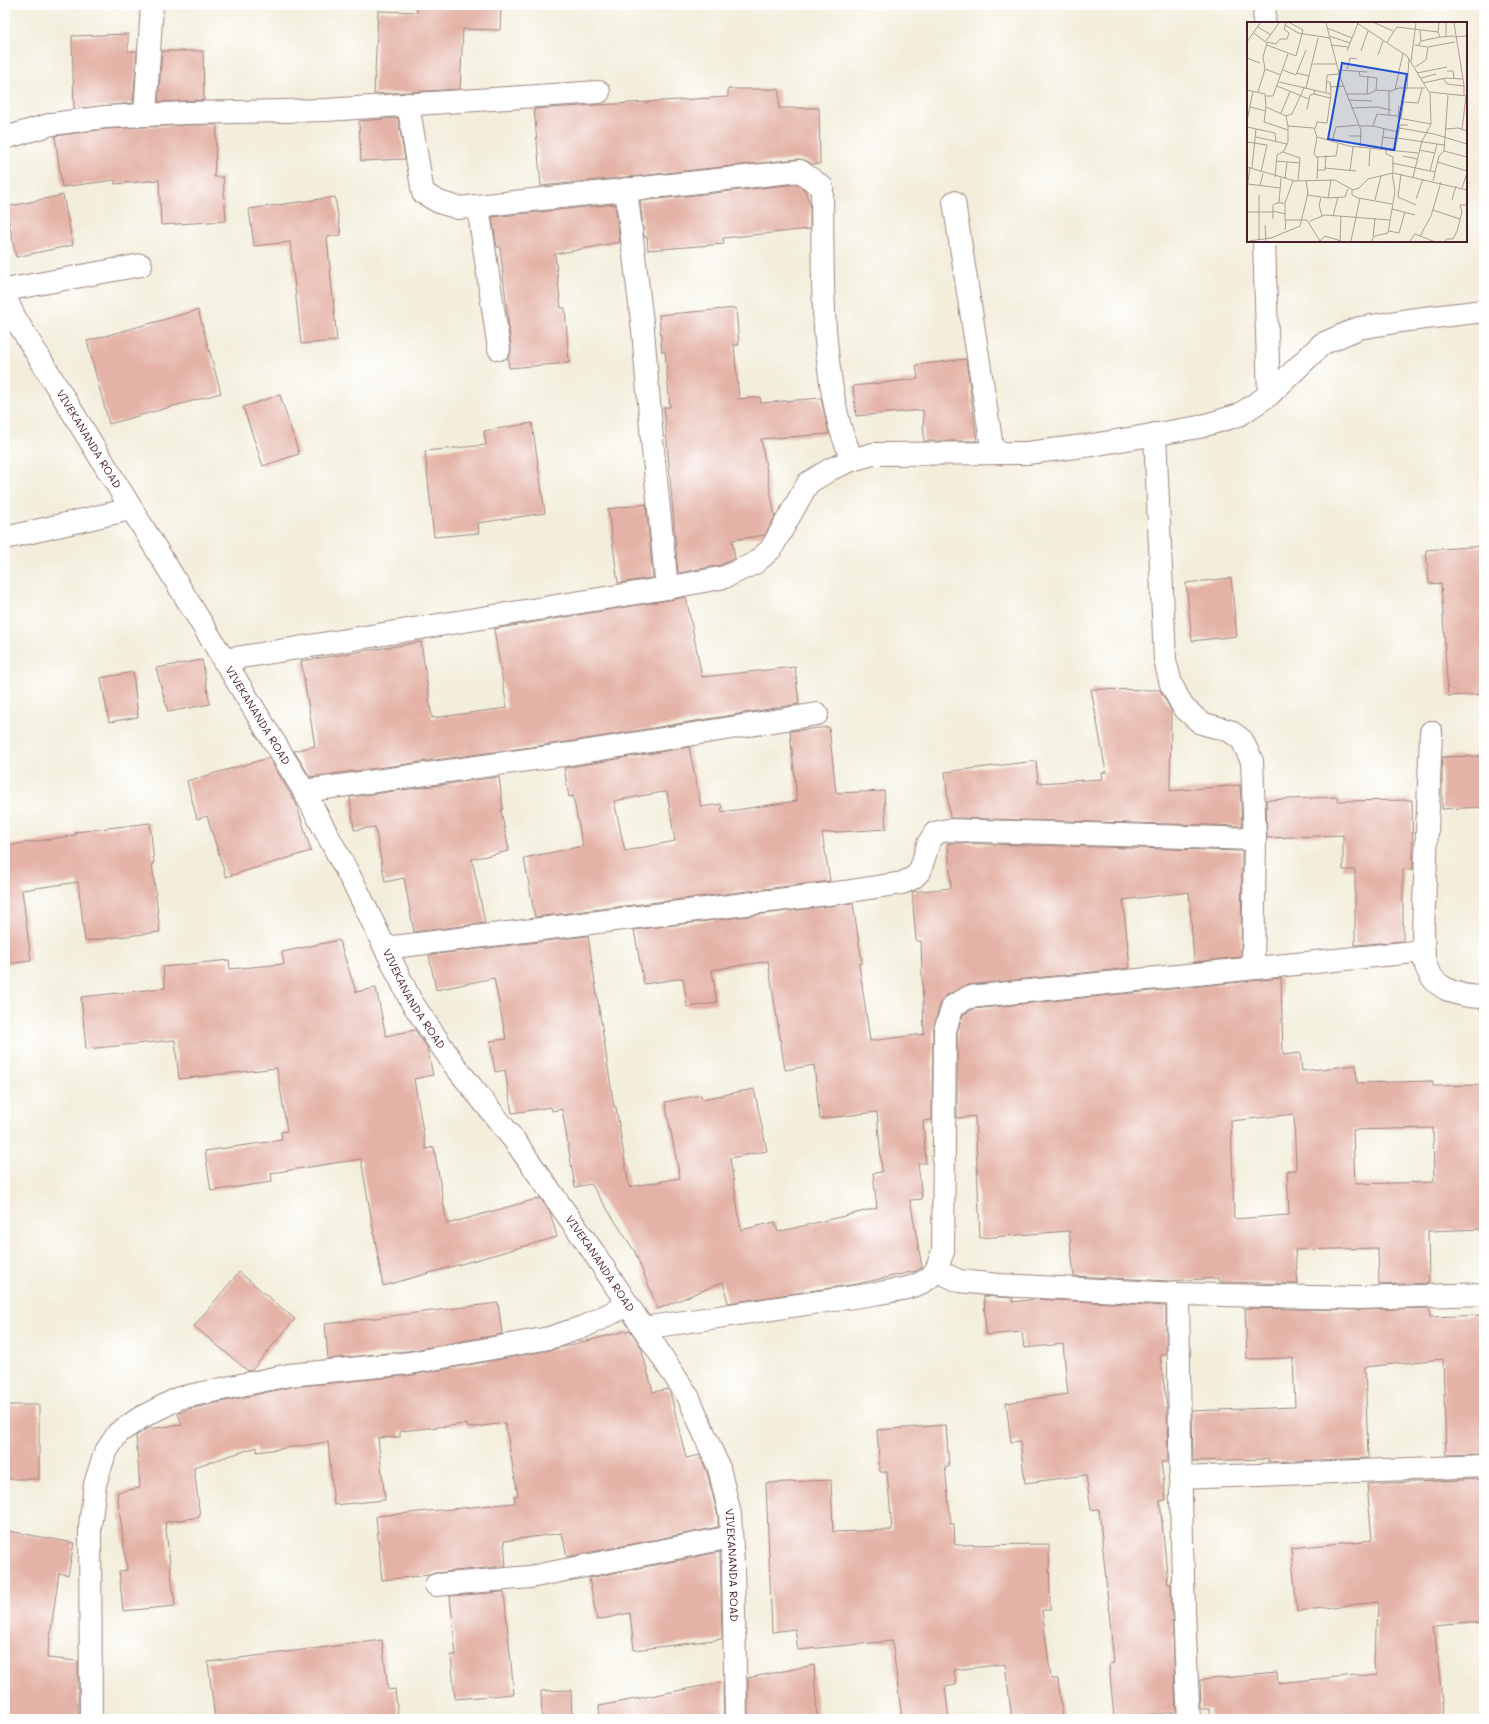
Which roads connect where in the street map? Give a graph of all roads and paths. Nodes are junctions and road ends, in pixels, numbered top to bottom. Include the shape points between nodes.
1 (152, 5) edge
2 (1265, 5) edge
3 (1264, 22) edge
4 (599, 92) dead end
5 (408, 104) junction
6 (145, 115) junction
7 (5, 138) edge
8 (626, 189) junction
9 (954, 202) dead end
10 (478, 206) junction
11 (1264, 242) edge
12 (141, 265) dead end
13 (5, 290) edge
14 (5, 297) edge
15 (1484, 311) edge
16 (499, 349) dead end
17 (1269, 395) junction
18 (1155, 434) junction
19 (993, 453) junction
20 (852, 460) junction
21 (131, 509) junction
22 (5, 538) edge
23 (667, 588) junction
24 (223, 660) junction
25 (817, 714) dead end
26 (1431, 732) dead end
27 (304, 791) junction
28 (1256, 839) junction
29 (385, 948) junction
30 (1424, 951) junction
31 (1253, 968) junction
32 (1484, 997) edge
33 (936, 1270) junction
34 (1178, 1294) junction
35 (1484, 1294) edge
36 (628, 1305) junction
37 (643, 1328) junction
38 (1484, 1466) edge
39 (1180, 1478) junction
40 (731, 1537) junction
41 (436, 1585) dead end
42 (92, 1719) edge
43 (736, 1719) edge
44 (1189, 1719) edge

1 - 6 street
2 - 3 street
4 - 5 street
5 - 6 street via 326,110
5 - 10 street via 423,194 458,208
6 - 7 street via 52,124
8 - 10 street
8 - 20 street via 800,171 822,187 825,322 832,391 839,424
8 - 23 street via 643,330
9 - 19 street
10 - 16 street
11 - 17 street
12 - 13 street
14 - 21 street, VIVEKANANDA ROAD
15 - 17 street via 1358,328 1322,344
17 - 18 street via 1238,415 1199,427
18 - 19 street via 1026,453
18 - 28 street via 1166,660 1171,684 1182,707 1201,723 1230,731 1242,740 1252,761
19 - 20 street via 873,454
20 - 23 street via 808,483 771,549 755,563 725,577
21 - 22 street
21 - 24 street, VIVEKANANDA ROAD
23 - 24 street
24 - 27 street, VIVEKANANDA ROAD
25 - 27 street via 570,754
26 - 30 street
27 - 29 street, VIVEKANANDA ROAD
28 - 29 street via 948,830 935,833 928,844 920,871 902,883
28 - 31 street
29 - 36 street, VIVEKANANDA ROAD via 411,1001 455,1066 514,1140
30 - 31 street
30 - 32 street via 1425,963 1432,979 1445,990
31 - 33 street via 969,997 953,1006 945,1030 942,1252
33 - 34 street via 959,1281
33 - 37 street via 925,1281 907,1288
34 - 35 street via 1360,1298
34 - 39 street
36 - 37 street, VIVEKANANDA ROAD
36 - 42 street via 583,1327 549,1338 410,1362 289,1375 179,1398 140,1418 118,1433 105,1453 95,1484 90,1527
37 - 40 street, VIVEKANANDA ROAD via 689,1398 719,1468 730,1514
38 - 39 street
39 - 44 street
40 - 41 street via 530,1577
40 - 43 street, VIVEKANANDA ROAD

